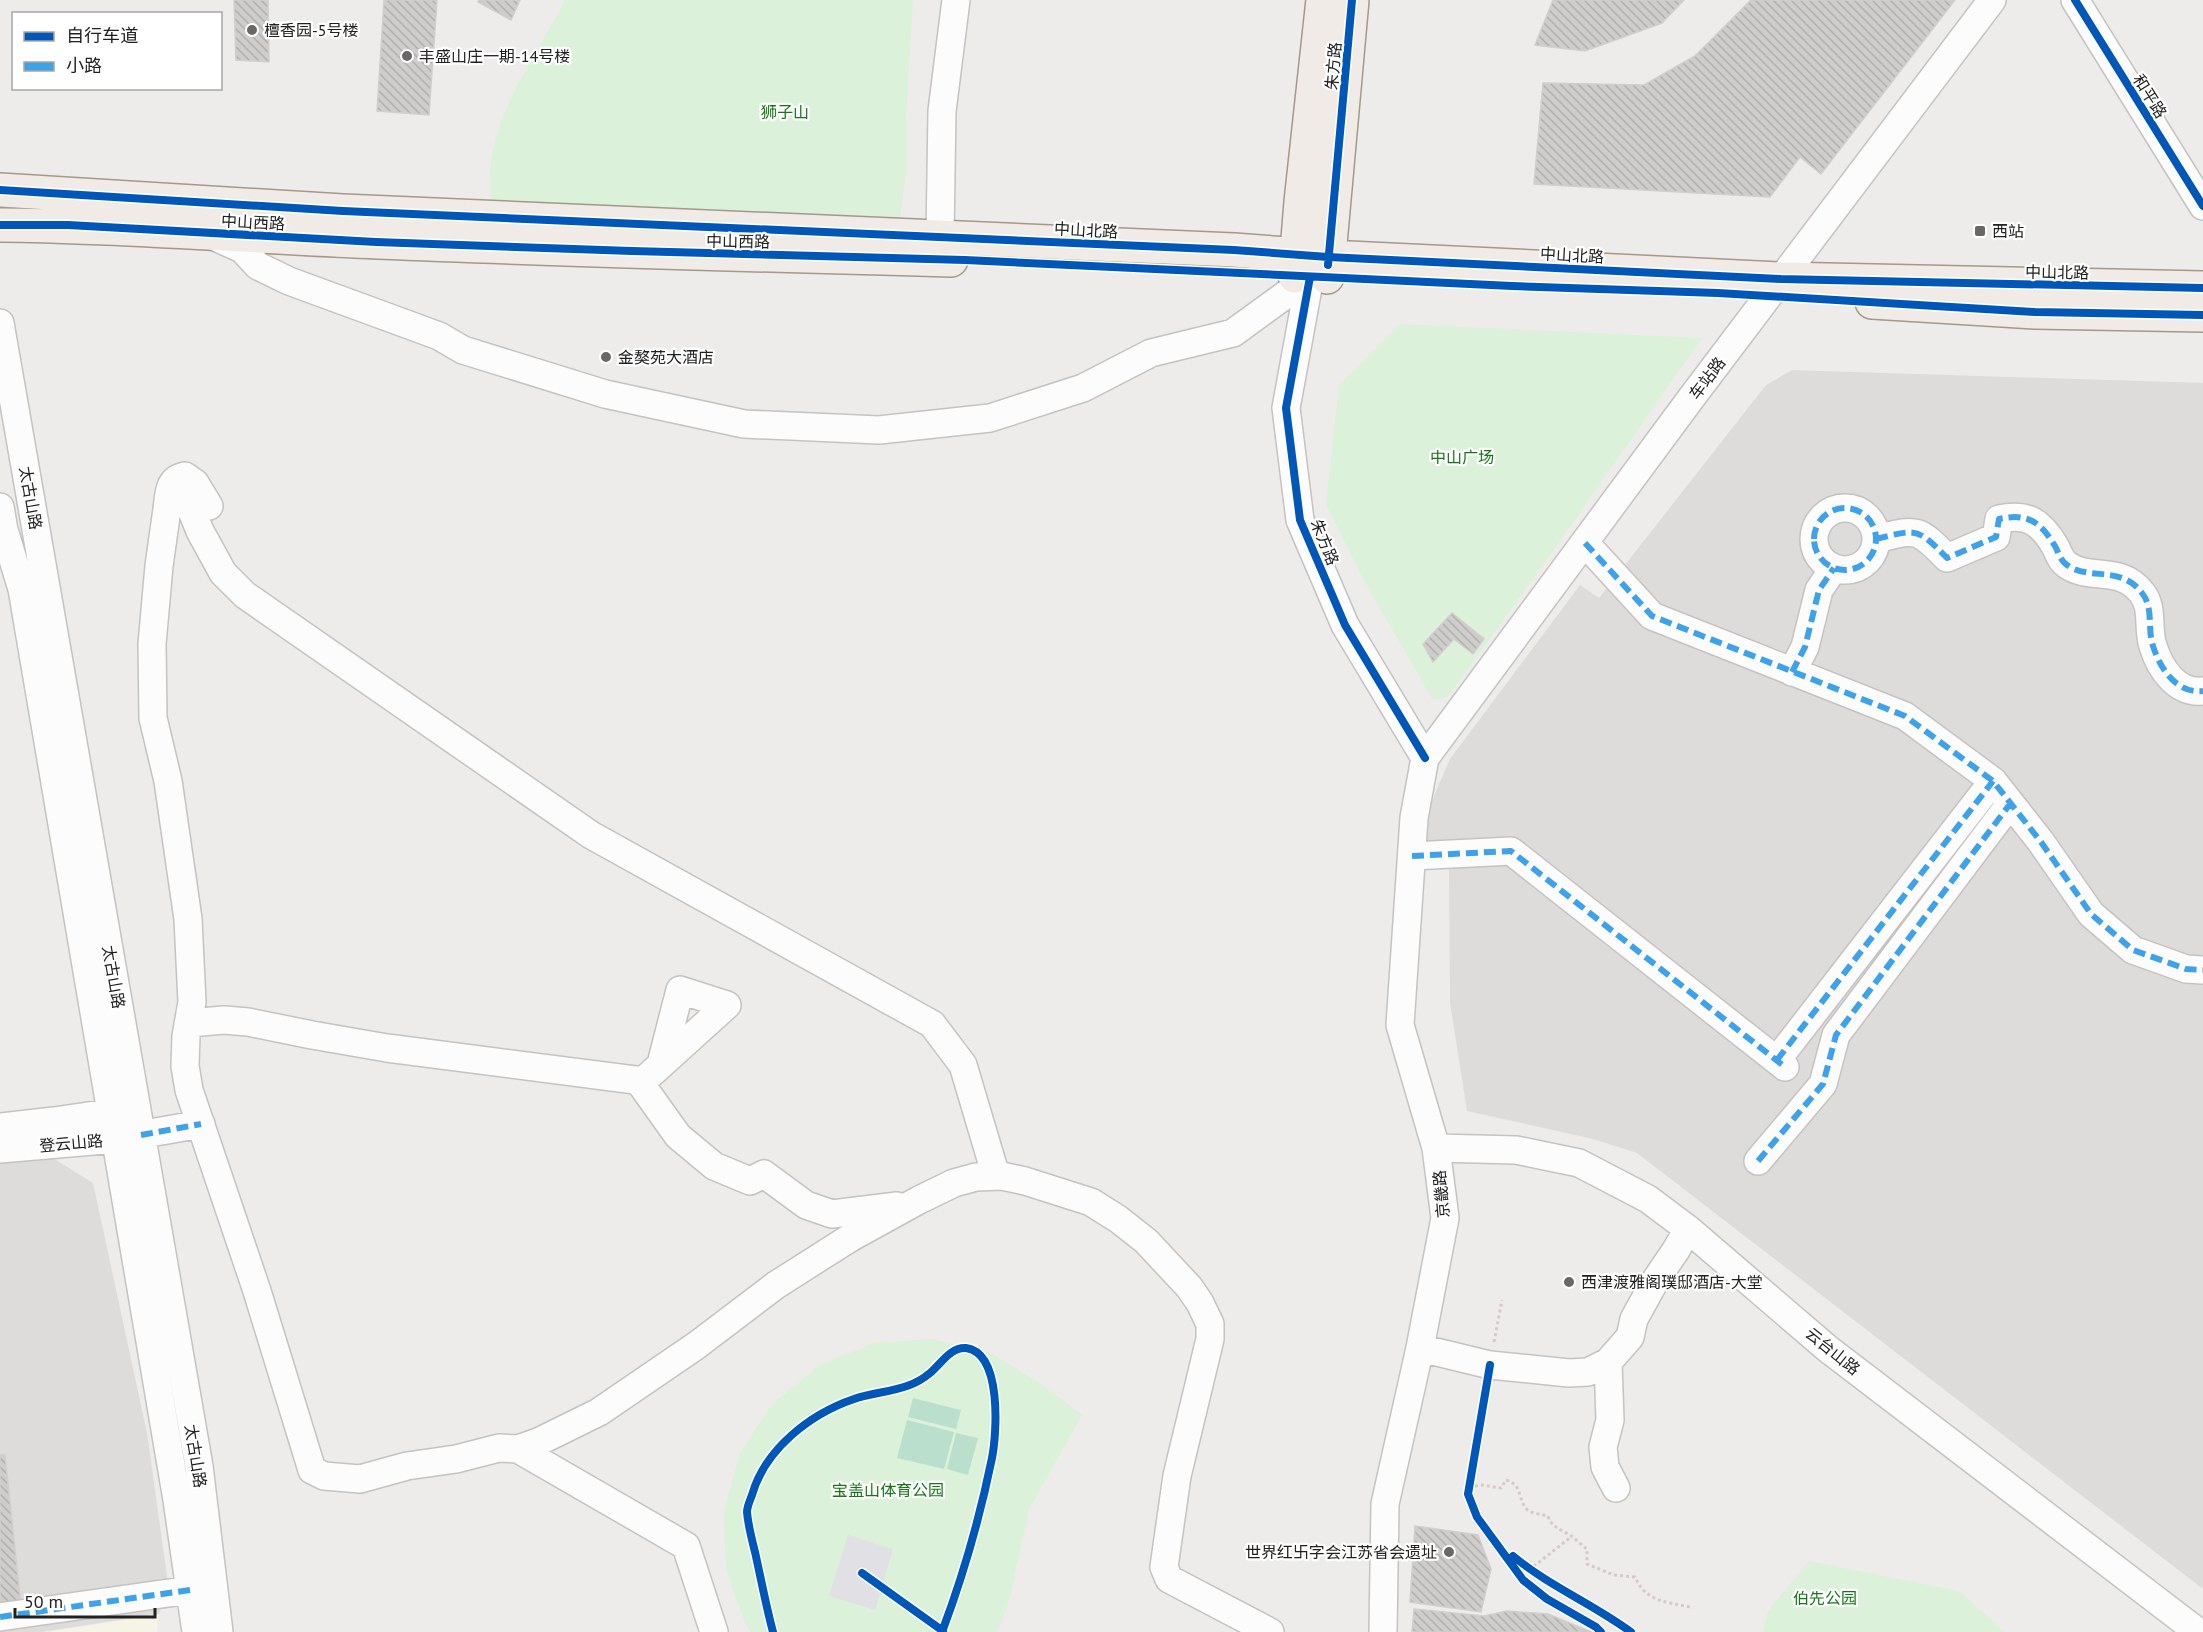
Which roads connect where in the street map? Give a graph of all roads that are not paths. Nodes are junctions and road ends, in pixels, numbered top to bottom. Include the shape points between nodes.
1 (956, 0) edge
2 (1323, 0) edge
3 (1352, 0) edge
4 (1992, 0) edge
5 (2075, 0) edge
6 (0, 190) edge
7 (2203, 206) edge
8 (0, 225) edge
9 (207, 233) junction
10 (939, 237) junction
11 (1311, 268) junction
12 (1512, 286) joint
13 (1774, 288) junction
14 (2203, 288) edge
15 (2203, 315) edge
16 (0, 323) edge
17 (209, 506) dead end
18 (0, 507) edge
19 (167, 508) junction
20 (1876, 539) junction
21 (1585, 543) junction
22 (1834, 568) junction
23 (1792, 672) junction
24 (2203, 691) edge
25 (1425, 758) junction
26 (1993, 782) junction
27 (2010, 804) junction
28 (1412, 856) junction
29 (2203, 970) edge
30 (189, 1023) junction
31 (661, 1064) dead end
32 (638, 1080) junction
33 (127, 1124) junction
34 (201, 1124) junction
35 (0, 1126) edge
36 (1436, 1148) junction
37 (0, 1149) edge
38 (1758, 1161) dead end
39 (996, 1176) junction
40 (910, 1205) junction
41 (1688, 1229) junction
42 (1420, 1348) junction
43 (1608, 1362) junction
44 (518, 1449) junction
45 (1616, 1488) dead end
46 (190, 1590) junction
47 (0, 1617) edge
48 (196, 1632) edge
49 (219, 1632) edge
50 (714, 1632) edge
51 (1270, 1632) edge
52 (1383, 1632) edge
53 (2199, 1632) edge

1 - 10 street via 942,111
2 - 11 main road, 朱方路
3 - 11 main road, 朱方路
4 - 13 street, 车站路
5 - 7 street, 和平路
6 - 10 main road, 中山西路 via 343,211
8 - 9 main road, 中山西路
9 - 11 main road, 中山西路 via 585,250
9 - 11 street via 242,249 258,266 289,281 439,336 463,350 605,394 744,424 879,430 990,418 1083,388 1151,353 1233,333
10 - 11 main road, 中山北路
11 - 12 main road, 中山西路
11 - 13 main road, 中山北路
11 - 25 street, 朱方路 via 1286,408 1300,520 1345,625
12 - 13 main road, 中山北路
13 - 14 main road, 中山北路
13 - 15 main road, 中山北路 via 2035,312
13 - 21 street, 车站路
16 - 33 street, 太古山路
17 - 19 street via 195,483 184,476 172,483
18 - 33 street, 太古山路 via 22,589
19 - 30 street via 152,644 153,718 168,781 188,919 192,1002
19 - 39 street via 182,500 189,504 223,573 245,596 591,835 932,1024 963,1065
20 - 22 street via 1872,556 1865,564 1844,571
20 - 22 street via 1873,525 1858,510 1837,508 1828,513 1814,537 1819,556
20 - 24 street via 1918,532 1947,558 1996,537 1999,519 2015,516 2033,520 2068,566 2112,574 2131,582 2143,594 2153,646 2169,678 2184,689
21 - 23 street via 1652,616
21 - 25 street, 车站路
22 - 23 street via 1819,590 1805,647
23 - 26 street via 1905,716
25 - 28 street, 京畿路 via 1414,818
26 - 27 street
26 - 28 street via 1781,1064 1511,851
27 - 29 street via 2091,914 2133,950 2186,969
27 - 38 street via 1836,1035 1823,1084
28 - 36 street, 京畿路 via 1400,1025
30 - 32 street via 248,1022 387,1048
30 - 34 street via 186,1066 189,1090
31 - 32 street
32 - 40 street via 678,1136 714,1166 750,1181 764,1174 806,1205 832,1214
33 - 34 street
33 - 35 street, 登云山路
33 - 37 street, 登云山路
33 - 46 street, 太古山路
33 - 49 street, 太古山路 via 199,1466
34 - 44 street via 312,1470 324,1476 360,1479 499,1448
36 - 41 street, 云台山路 via 1516,1150 1579,1163 1648,1199
36 - 42 street, 京畿路 via 1445,1218
39 - 40 street via 954,1183
39 - 51 street via 1091,1202 1146,1241 1200,1303 1210,1324 1210,1339 1177,1476 1164,1567 1169,1579
40 - 44 street via 776,1285 599,1412
41 - 43 street via 1654,1281 1634,1319 1630,1337
41 - 53 street, 云台山路 via 1828,1348
42 - 43 street via 1490,1365 1569,1373 1588,1372
42 - 52 street, 京畿路 via 1386,1504
43 - 45 street via 1610,1420 1603,1447 1605,1467
44 - 50 street via 686,1546
46 - 47 street
46 - 48 street, 太古山路

